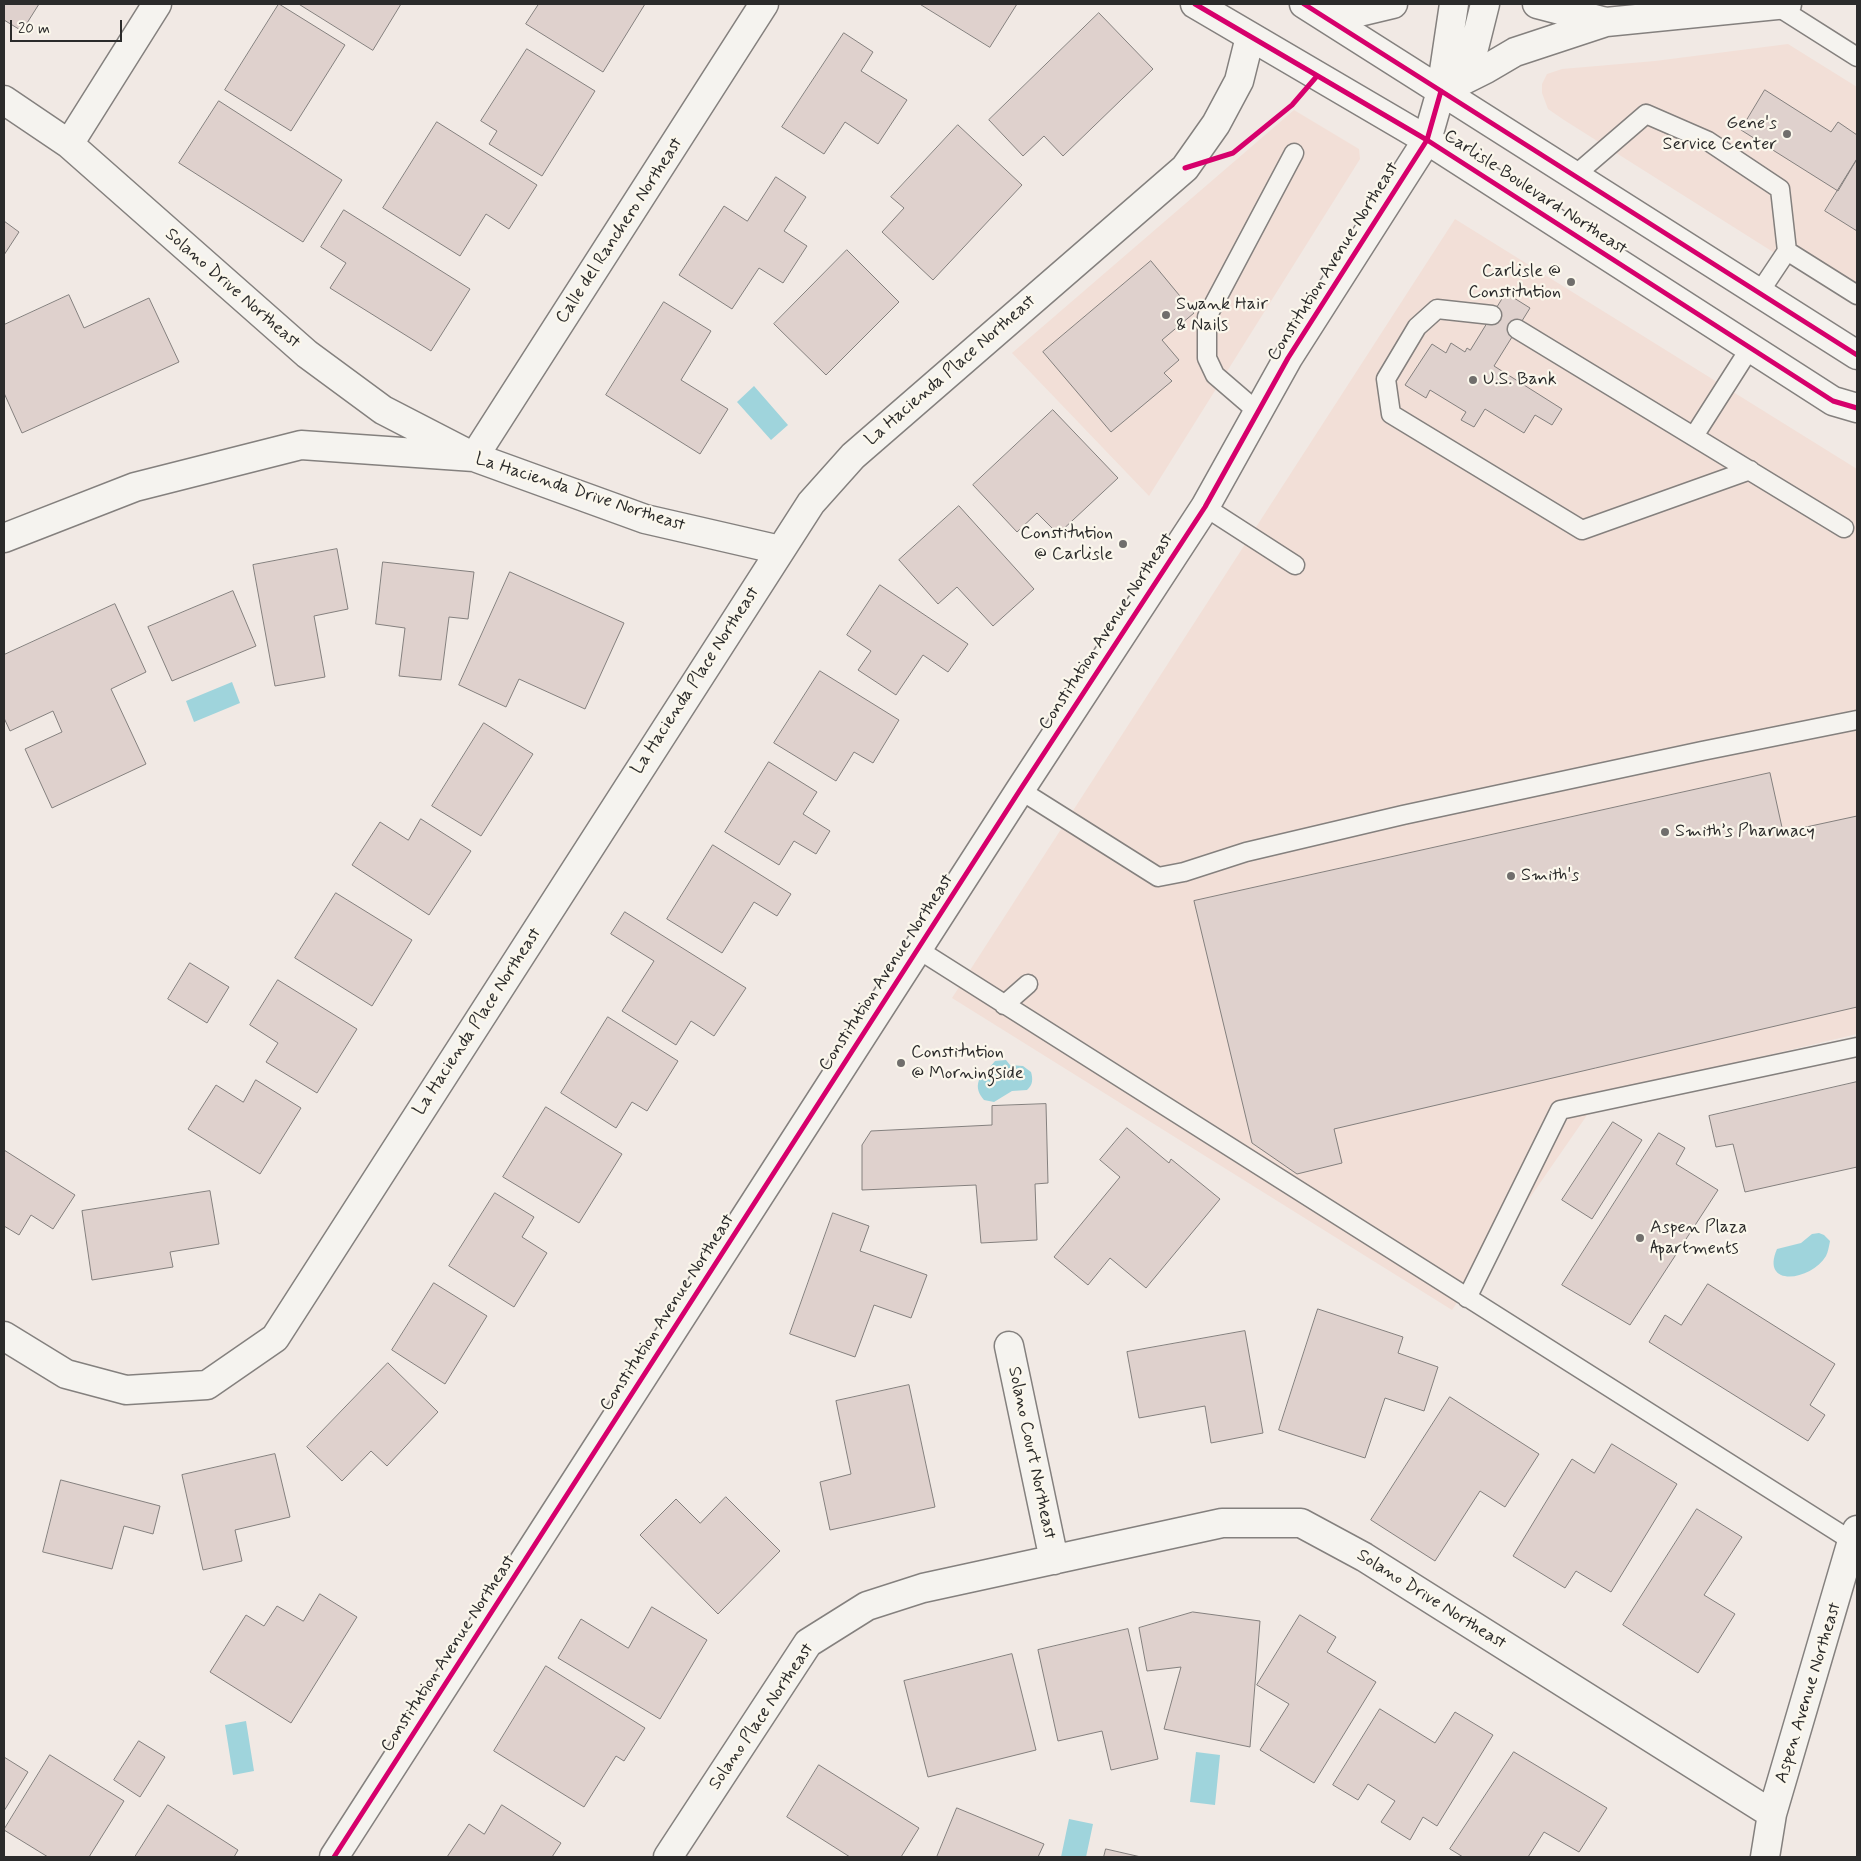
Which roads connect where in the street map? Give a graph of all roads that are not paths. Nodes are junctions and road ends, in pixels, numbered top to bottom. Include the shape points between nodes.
1 (157, 4) edge
2 (764, 4) edge
3 (1195, 4) edge
4 (1304, 4) edge
5 (1317, 4) edge
6 (1393, 4) edge
7 (1454, 4) edge
8 (1485, 4) edge
9 (1537, 4) edge
10 (1781, 4) edge
11 (1606, 22) junction
12 (1250, 37) junction
13 (1857, 57) edge
14 (1441, 91) junction
15 (4, 100) edge
16 (1427, 140) junction
17 (69, 144) junction
18 (1294, 153) dead end
19 (1574, 176) junction
20 (1787, 251) junction
21 (1759, 293) junction
22 (1857, 295) edge
23 (1492, 316) dead end
24 (1517, 329) dead end
25 (1750, 348) junction
26 (1857, 355) edge
27 (1857, 408) edge
28 (1258, 412) junction
29 (1694, 436) junction
30 (474, 457) junction
31 (1750, 470) junction
32 (1205, 508) junction
33 (1844, 528) dead end
34 (4, 538) edge
35 (780, 550) junction
36 (1294, 565) dead end
37 (1857, 720) edge
38 (1020, 790) junction
39 (918, 950) junction
40 (1028, 984) dead end
41 (1004, 1005) junction
42 (1857, 1047) edge
43 (1468, 1298) junction
44 (4, 1336) edge
45 (1009, 1346) dead end
46 (1855, 1535) edge
47 (1054, 1560) junction
48 (1850, 1584) edge
49 (1772, 1814) junction
50 (334, 1857) edge
51 (668, 1857) edge
52 (1766, 1857) edge

1 - 17 street
2 - 30 street, Calle del Ranchero Northeast
3 - 12 street, Carlisle Boulevard Northeast
4 - 14 street, Carlisle Boulevard Northeast
5 - 6 street via 1347,15
7 - 14 street, Constitution Avenue Northeast
8 - 14 street, Constitution Avenue Northeast via 1471,60
9 - 11 street
10 - 11 street
10 - 13 lane
11 - 14 street via 1515,52
12 - 16 street, Carlisle Boulevard Northeast
12 - 35 street, La Hacienda Place Northeast via 1239,81 1216,124 1185,168 853,456 811,503
14 - 16 street, Constitution Avenue Northeast
14 - 19 street, Carlisle Boulevard Northeast
15 - 17 street, Solano Drive Northeast
16 - 25 street, Carlisle Boulevard Northeast
16 - 28 street, Constitution Avenue Northeast via 1288,358
17 - 30 street, Solano Drive Northeast via 307,354 383,410
18 - 28 lane via 1207,317 1206,358 1215,374
19 - 20 lane via 1646,114 1708,141 1780,189
19 - 21 street, Carlisle Boulevard Northeast
20 - 21 lane
20 - 22 lane
21 - 26 street, Carlisle Boulevard Northeast
23 - 31 lane via 1437,309 1417,327 1386,379 1391,414 1582,530
24 - 29 lane
25 - 27 street, Carlisle Boulevard Northeast via 1833,401
25 - 29 lane
28 - 32 street, Constitution Avenue Northeast
29 - 31 lane
30 - 34 street, La Hacienda Drive Northeast via 301,445 135,487
30 - 35 street, La Hacienda Drive Northeast via 645,519
31 - 33 lane
32 - 36 lane
32 - 38 street, Constitution Avenue Northeast
35 - 44 street, La Hacienda Place Northeast via 275,1338 207,1385 126,1390 66,1374
37 - 38 lane via 1403,815 1246,852 1158,877
38 - 39 street, Constitution Avenue Northeast
39 - 41 lane
39 - 50 street, Constitution Avenue Northeast
40 - 41 lane
41 - 43 lane
42 - 43 lane via 1560,1110
43 - 46 lane
45 - 47 street, Solano Court Northeast
46 - 48 street, Aspen Avenue Northeast
47 - 49 street, Solano Drive Northeast via 1222,1523 1301,1524 1364,1557
47 - 51 street, Solano Place Northeast via 923,1588 867,1606 808,1643
48 - 49 street, Aspen Avenue Northeast
49 - 52 street, Aspen Avenue Northeast

